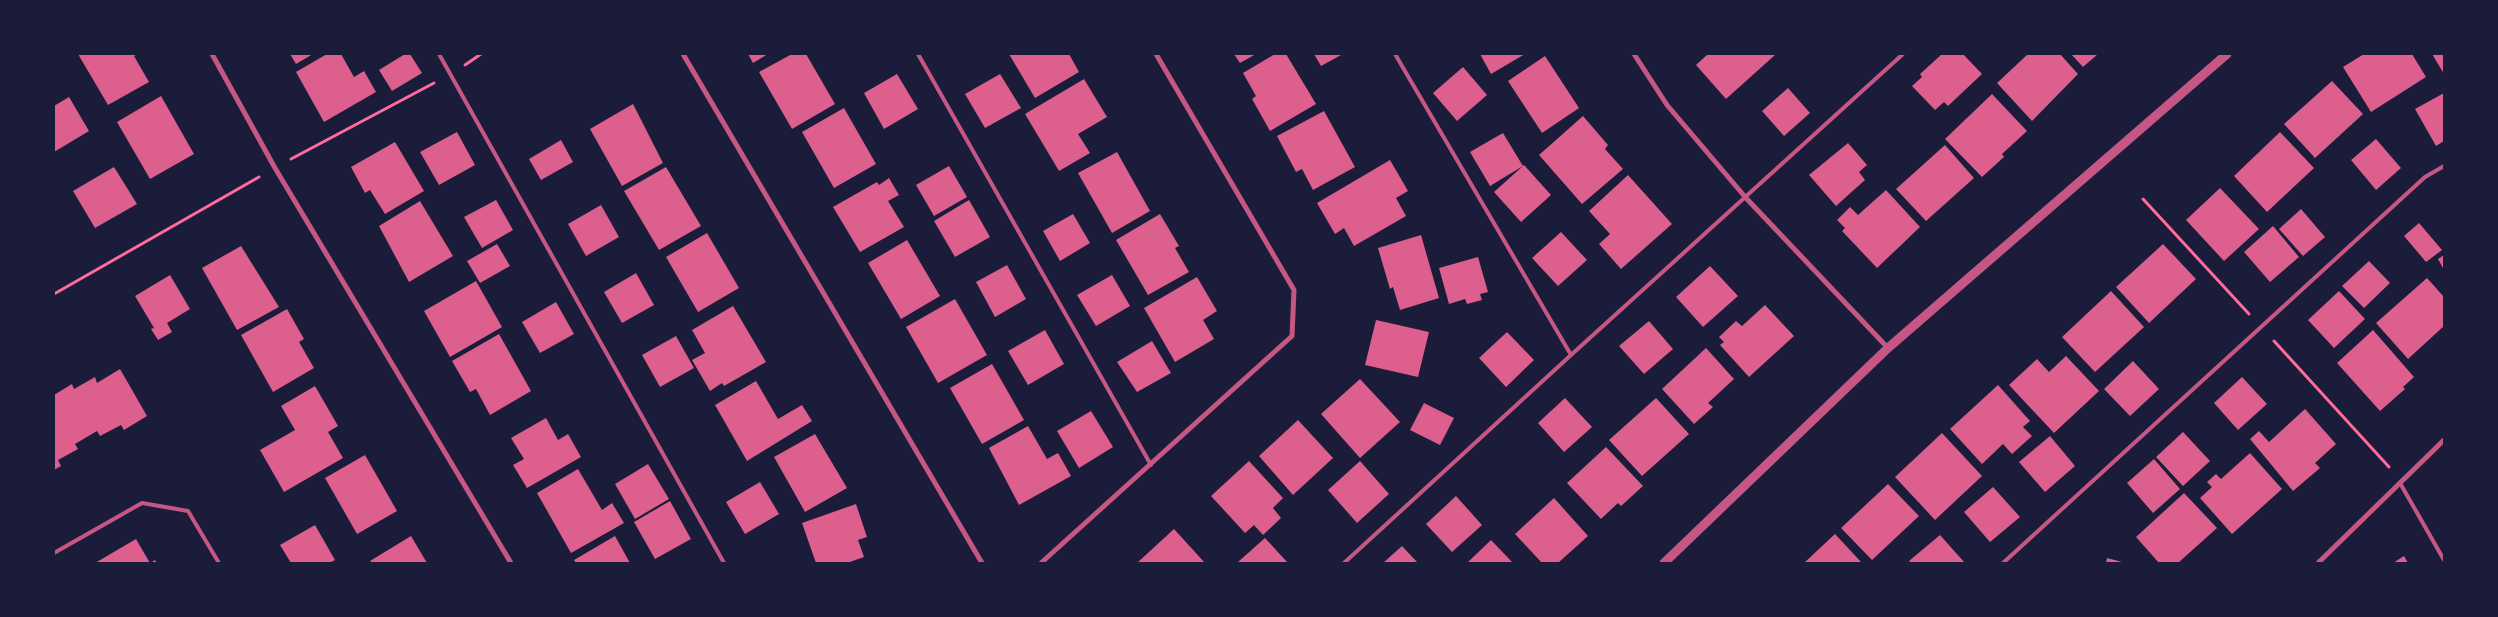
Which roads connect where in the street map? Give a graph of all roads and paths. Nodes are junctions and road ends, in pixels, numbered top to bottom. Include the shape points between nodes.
1 (212, 54) edge
2 (439, 54) edge
3 (683, 54) edge
4 (918, 54) edge
5 (1156, 54) edge
6 (1395, 54) edge
7 (1634, 54) edge
8 (1902, 54) edge
9 (2226, 54) edge
10 (2444, 166) edge
11 (1746, 198) junction
12 (1888, 348) junction
13 (1571, 355) junction
14 (2444, 440) edge
15 (1151, 465) junction
16 (2400, 483) junction
17 (54, 553) edge
18 (2444, 560) edge
19 (219, 563) edge
20 (511, 563) edge
21 (724, 563) edge
22 (982, 563) edge
23 (1041, 563) edge
24 (1344, 563) edge
25 (1664, 563) edge
26 (2003, 563) edge
27 (2318, 563) edge

1 - 20 street via 280,176
2 - 21 lane
3 - 22 street
4 - 15 lane
5 - 15 street via 1294,290 1292,336
6 - 13 lane
7 - 11 street via 1667,105
8 - 11 lane
9 - 12 street
10 - 26 lane via 2425,177
11 - 12 street
11 - 13 lane
12 - 25 street
13 - 24 lane
14 - 16 street
15 - 23 street
16 - 18 lane
16 - 27 street
17 - 19 lane via 142,503 188,511

